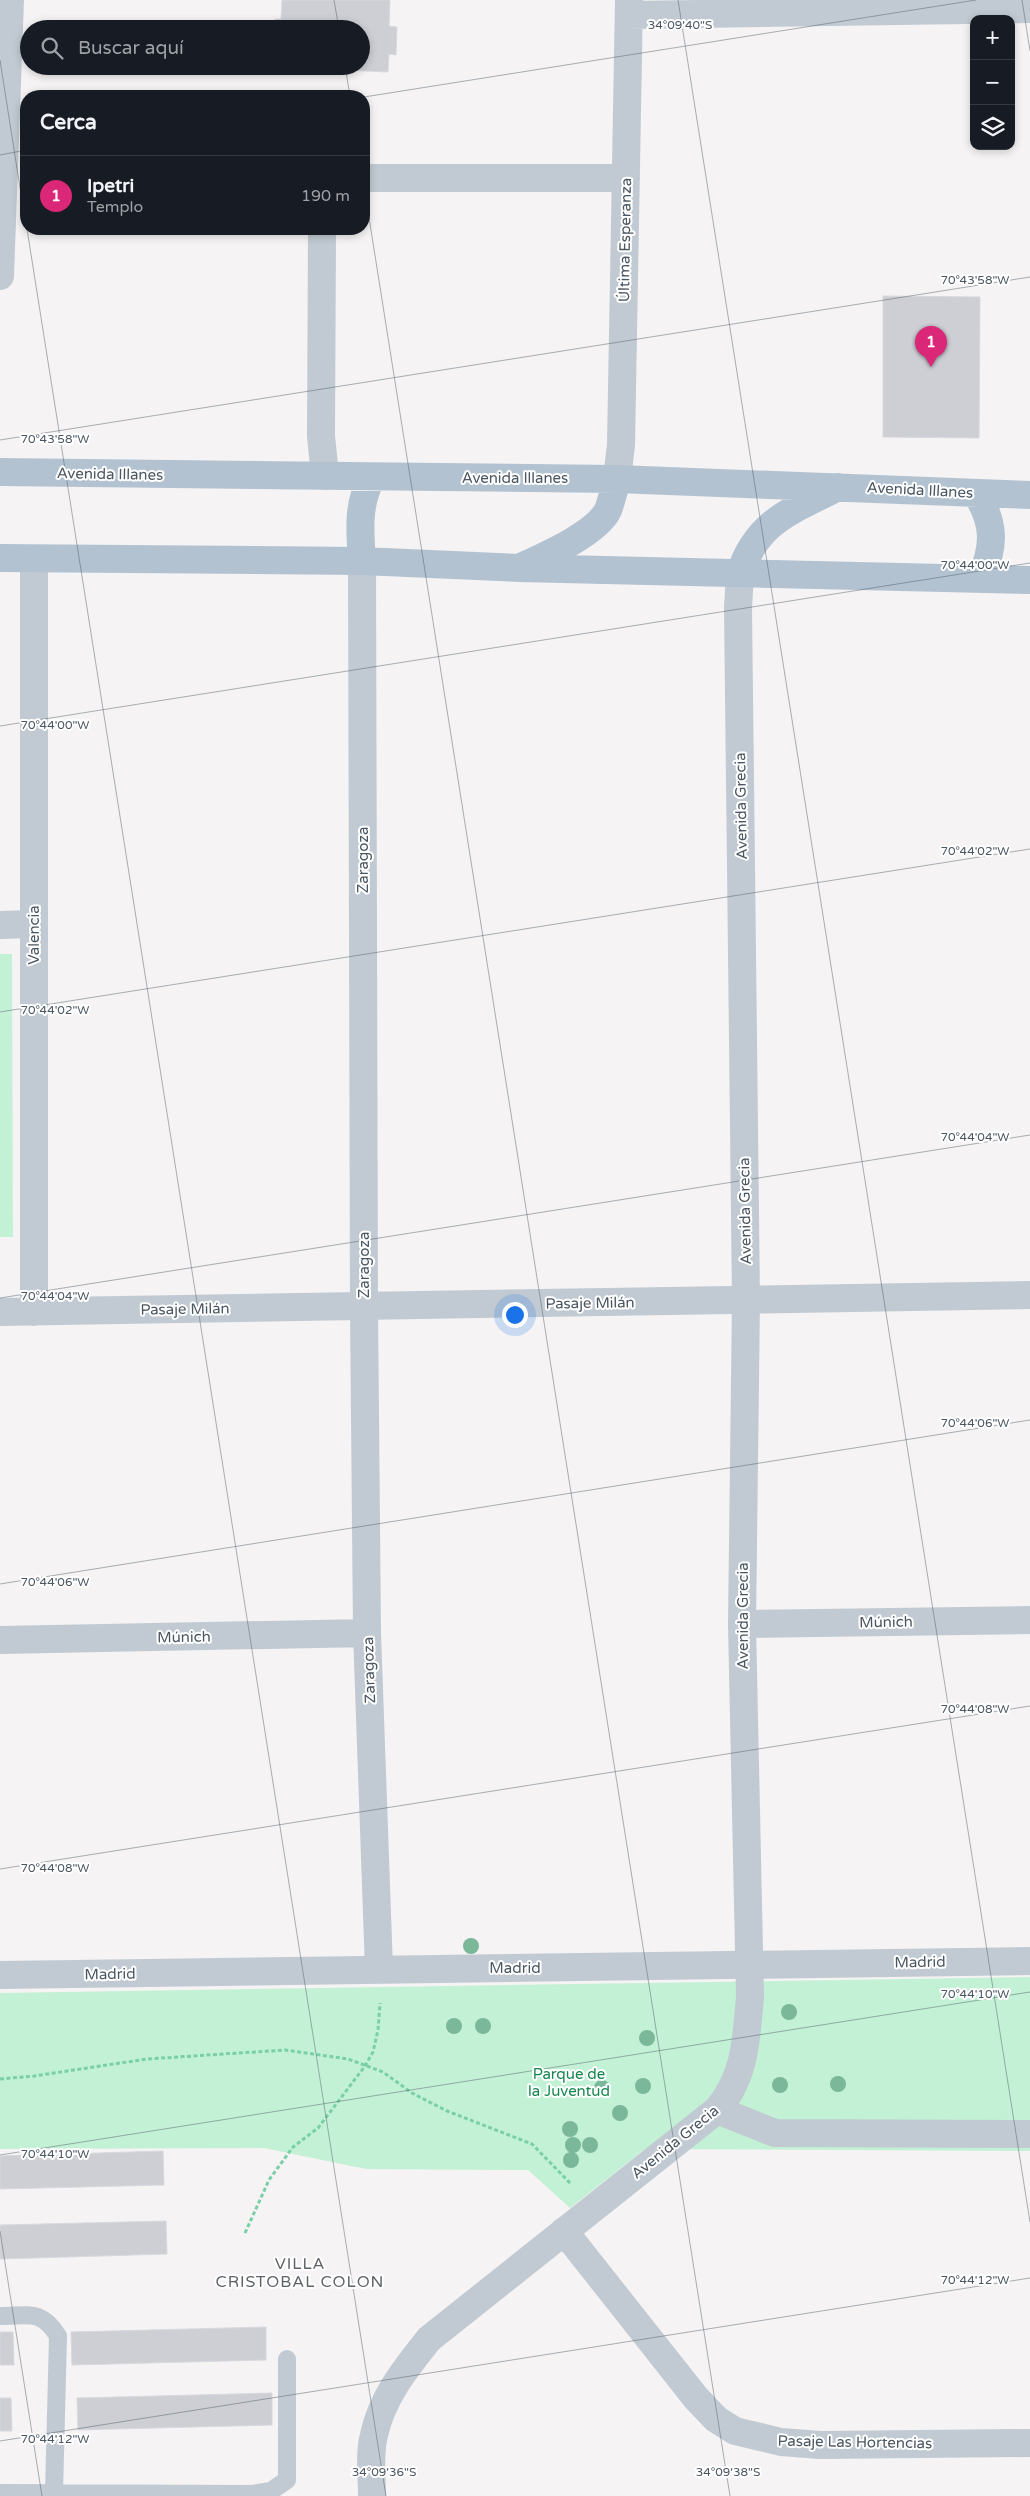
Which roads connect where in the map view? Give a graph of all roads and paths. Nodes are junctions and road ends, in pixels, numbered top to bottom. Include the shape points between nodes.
1 (10, 0) edge
2 (629, 8) edge
3 (1030, 9) edge
4 (370, 178) edge
5 (626, 178) junction
6 (322, 235) edge
7 (0, 276) edge
8 (0, 472) edge
9 (325, 476) junction
10 (372, 477) junction
11 (616, 479) junction
12 (839, 486) junction
13 (976, 493) junction
14 (1030, 495) edge
15 (0, 558) edge
16 (34, 559) junction
17 (362, 561) junction
18 (520, 568) junction
19 (740, 573) junction
20 (981, 578) junction
21 (1030, 580) edge
22 (34, 924) junction
23 (0, 925) edge
24 (1030, 1295) edge
25 (746, 1300) junction
26 (364, 1307) junction
27 (0, 1312) edge
28 (34, 1312) junction
29 (1030, 1620) edge
30 (742, 1624) junction
31 (367, 1633) junction
32 (0, 1640) edge
33 (1030, 1961) edge
34 (749, 1965) junction
35 (379, 1969) junction
36 (0, 1975) edge
37 (365, 2066) junction
38 (0, 2079) edge
39 (717, 2110) junction
40 (1030, 2134) edge
41 (594, 2208) junction
42 (564, 2231) junction
43 (244, 2233) dead end
44 (0, 2316) edge
45 (287, 2359) dead end
46 (1030, 2443) edge
47 (0, 2493) edge
48 (54, 2493) junction
49 (273, 2494) edge
50 (372, 2496) edge

1 - 7 street
2 - 3 street
2 - 5 street, Última Esperanza
4 - 5 street
5 - 11 street, Última Esperanza via 621,446
6 - 9 street via 321,436
8 - 9 main road, Avenida Illanes
9 - 10 main road, Avenida Illanes
10 - 11 main road, Avenida Illanes
10 - 17 main road via 360,512
11 - 12 main road, Avenida Illanes
11 - 18 main road via 608,510 601,519 581,535
12 - 13 main road, Avenida Illanes
12 - 19 main road via 779,518 747,552
13 - 14 main road, Avenida Illanes
13 - 20 main road via 986,508 991,525 992,543
15 - 16 main road
16 - 17 main road
16 - 22 street, Valencia
17 - 18 main road
17 - 26 street, Zaragoza
18 - 19 main road
19 - 20 main road
19 - 25 street, Avenida Grecia
20 - 21 main road
22 - 23 street
22 - 28 street, Valencia
24 - 25 street, Pasaje Milán
25 - 26 street, Pasaje Milán
25 - 30 street, Avenida Grecia
26 - 28 street, Pasaje Milán
26 - 31 street, Zaragoza
27 - 28 street, Pasaje Milán
29 - 30 street, Múnich
30 - 34 street, Avenida Grecia
31 - 32 street, Múnich
31 - 35 street, Zaragoza
33 - 34 street, Madrid
34 - 35 street, Madrid
34 - 39 street, Avenida Grecia via 750,1997 744,2057 730,2095
35 - 36 street, Madrid
35 - 37 path via 378,2030 373,2052
37 - 38 path via 348,2060 285,2050 147,2059
37 - 41 path via 383,2072 412,2093 447,2111 532,2144
37 - 43 path via 318,2128 293,2147 270,2180
39 - 40 street via 775,2133
39 - 41 street, Avenida Grecia
41 - 42 street, Avenida Grecia
42 - 46 street, Pasaje Las Hortencias via 696,2398 716,2419 735,2431 754,2438 820,2444
42 - 50 street, Avenida Grecia via 429,2339 401,2374 383,2407 373,2436
44 - 48 lane via 39,2316 58,2336
45 - 49 lane via 287,2480
47 - 48 lane
48 - 49 lane

